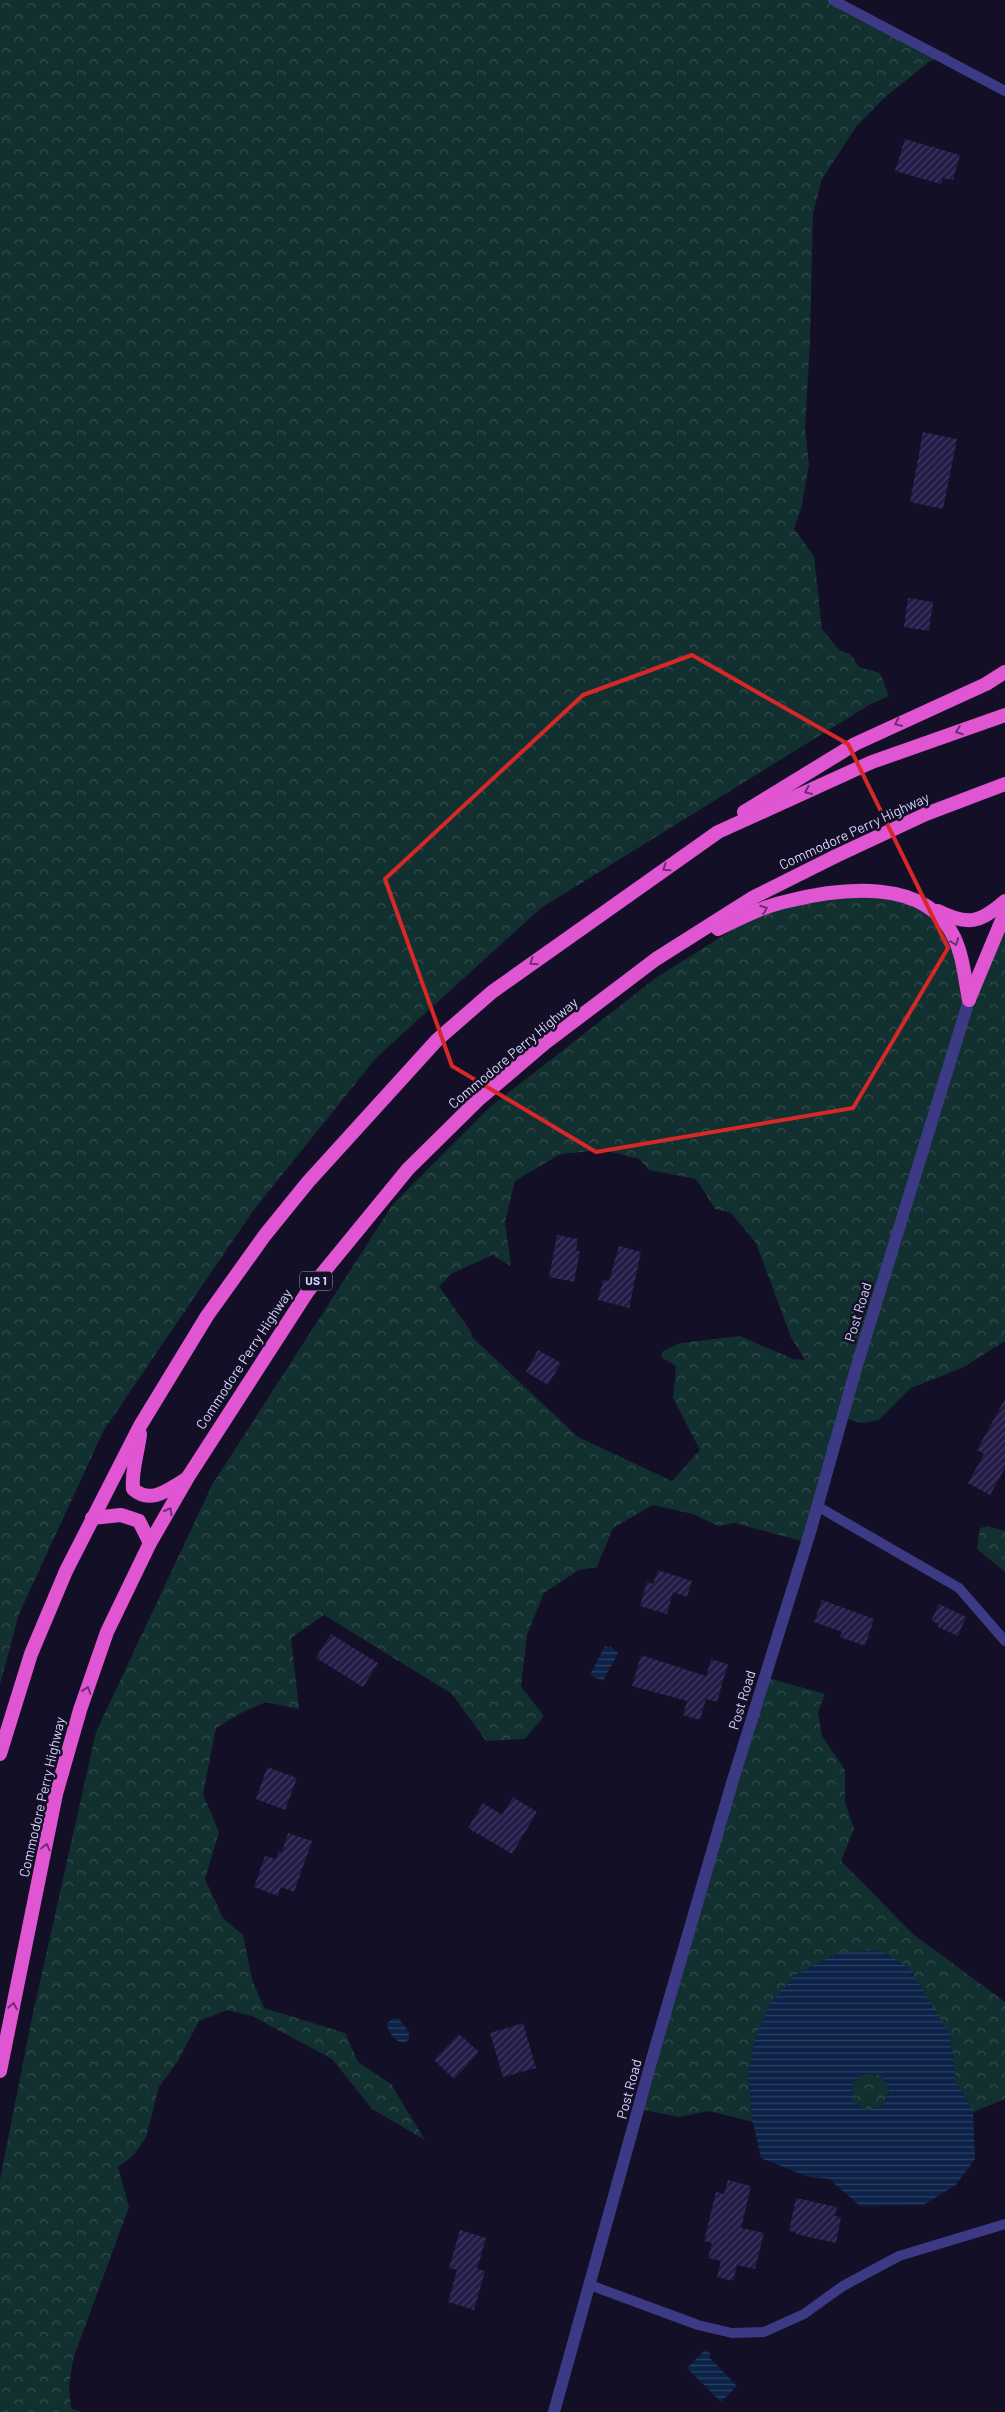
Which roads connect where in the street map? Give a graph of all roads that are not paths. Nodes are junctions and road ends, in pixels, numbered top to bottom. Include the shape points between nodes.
1 (833, 0) edge
2 (1005, 91) edge
3 (1005, 672) edge
4 (1005, 715) edge
5 (1005, 784) edge
6 (718, 832) junction
7 (1005, 901) edge
8 (930, 908) junction
9 (1005, 913) edge
10 (656, 959) junction
11 (969, 1000) junction
12 (140, 1426) junction
13 (188, 1477) junction
14 (817, 1506) junction
15 (92, 1518) junction
16 (150, 1543) junction
17 (1005, 1642) edge
18 (0, 1754) edge
19 (0, 2071) edge
20 (1005, 2224) edge
21 (590, 2285) junction
22 (554, 2412) edge

1 - 2 lane
3 -> 6 highway via 986,684 855,744
4 -> 6 highway via 872,762
5 - 10 highway, Commodore Perry Highway / US 1 via 926,814 754,897
6 -> 12 highway via 492,992 437,1040 308,1182 265,1235 207,1316
7 - 8 highway via 977,920 956,920
10 -> 8 highway via 743,917 787,901 823,894 864,890 889,892
8 -> 11 highway via 953,936
9 - 11 highway
10 - 13 highway, Commodore Perry Highway / US 1 via 545,1043 478,1100 408,1169 308,1291
11 - 14 street, Post Road
12 - 13 highway via 138,1453 131,1476 133,1489 147,1497 159,1495
12 - 15 highway
16 -> 13 highway, Commodore Perry Highway / US 1
14 - 17 lane via 959,1588
14 - 21 street, Post Road via 724,1811
15 - 16 highway via 121,1515 139,1520
15 - 18 highway via 32,1654
19 -> 16 highway, Commodore Perry Highway / US 1 via 56,1794 107,1632
20 - 21 lane via 899,2256 843,2286 804,2314 764,2332 732,2333 698,2325
21 - 22 street, Post Road

